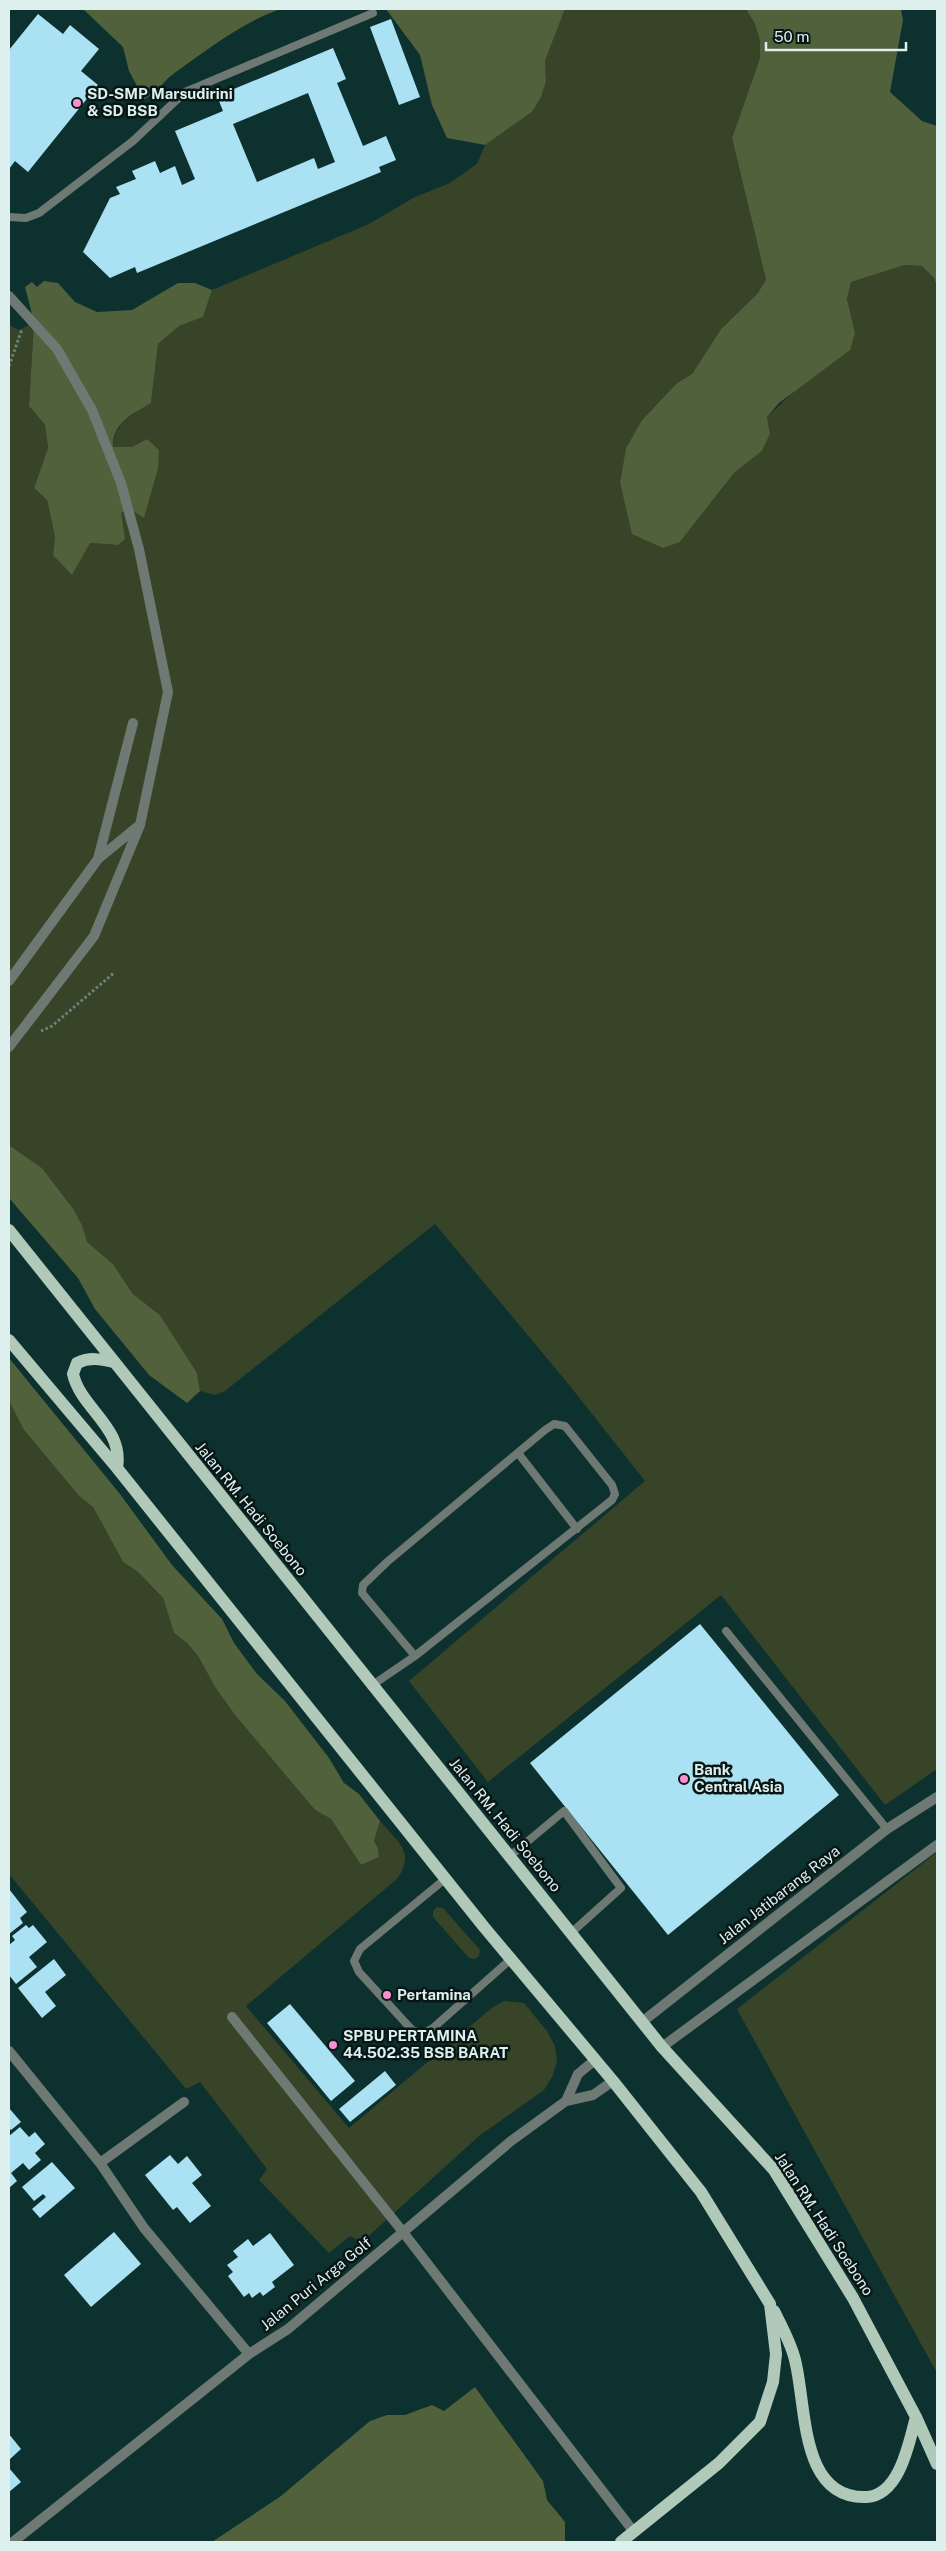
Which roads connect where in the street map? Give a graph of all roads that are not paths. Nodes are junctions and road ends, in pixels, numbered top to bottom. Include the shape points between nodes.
1 (373, 13) dead end
2 (9, 217) edge
3 (9, 296) edge
4 (133, 723) dead end
5 (140, 825) junction
6 (98, 859) junction
7 (9, 981) edge
8 (9, 1047) edge
9 (9, 1230) edge
10 (9, 1340) edge
11 (113, 1362) junction
12 (518, 1453) junction
13 (117, 1468) junction
14 (577, 1529) junction
15 (726, 1631) dead end
16 (415, 1656) junction
17 (372, 1686) junction
18 (935, 1802) edge
19 (887, 1829) junction
20 (937, 1845) edge
21 (509, 1857) junction
22 (445, 1879) junction
23 (571, 1933) junction
24 (511, 1959) junction
25 (232, 2017) dead end
26 (642, 2022) junction
27 (662, 2047) junction
28 (9, 2052) edge
29 (595, 2060) junction
30 (614, 2081) junction
31 (566, 2101) junction
32 (184, 2102) dead end
33 (100, 2163) junction
34 (403, 2232) junction
35 (770, 2304) junction
36 (249, 2354) junction
37 (916, 2417) junction
38 (937, 2464) edge
39 (634, 2532) junction
40 (13, 2542) edge
41 (621, 2542) edge

1 - 2 lane via 185,92 133,141 40,213 26,218
3 - 5 street via 57,349 92,410 121,483 139,549 168,692
4 - 6 street
5 - 6 street
5 - 8 street via 94,936
6 - 7 street
9 - 11 main road, Jalan RM. Hadi Soebono
10 - 13 main road
11 - 13 main road via 85,1359 77,1363 73,1374 115,1442 119,1456
11 - 17 main road, Jalan RM. Hadi Soebono
12 - 14 lane
12 - 14 lane via 559,1423 612,1485 612,1500
12 - 16 lane via 363,1585 362,1593
13 - 22 main road
14 - 16 lane
15 - 19 lane
16 - 17 lane
17 - 21 main road, Jalan RM. Hadi Soebono
18 - 19 street, Jalan Jatibarang Raya
19 - 26 street, Jalan Jatibarang Raya
20 - 27 street
21 - 23 main road, Jalan RM. Hadi Soebono
21 - 23 lane via 564,1811 622,1888
22 - 24 main road
22 - 24 lane via 360,1948 354,1960 359,1972 413,2031 423,2033 433,2028
23 - 26 main road, Jalan RM. Hadi Soebono
24 - 29 main road
25 - 34 street
26 - 27 main road, Jalan RM. Hadi Soebono
27 - 37 main road, Jalan RM. Hadi Soebono via 774,2170 853,2298
28 - 33 street
29 - 30 main road
29 - 31 street via 578,2074
30 - 31 street, Jalan Puri Arga Golf via 593,2095
30 - 35 main road via 701,2192
31 - 34 street, Jalan Puri Arga Golf via 511,2141
32 - 33 street
33 - 36 street via 144,2228
34 - 36 street, Jalan Puri Arga Golf via 288,2329
34 - 39 street
35 - 37 main road via 791,2345 810,2445 821,2476 830,2486 856,2496 872,2496 885,2488 900,2470
35 - 39 main road via 776,2354 773,2382 760,2422 719,2463
36 - 40 street, Jalan Puri Arga Golf
37 - 38 main road, Jalan RM. Hadi Soebono
39 - 41 main road

